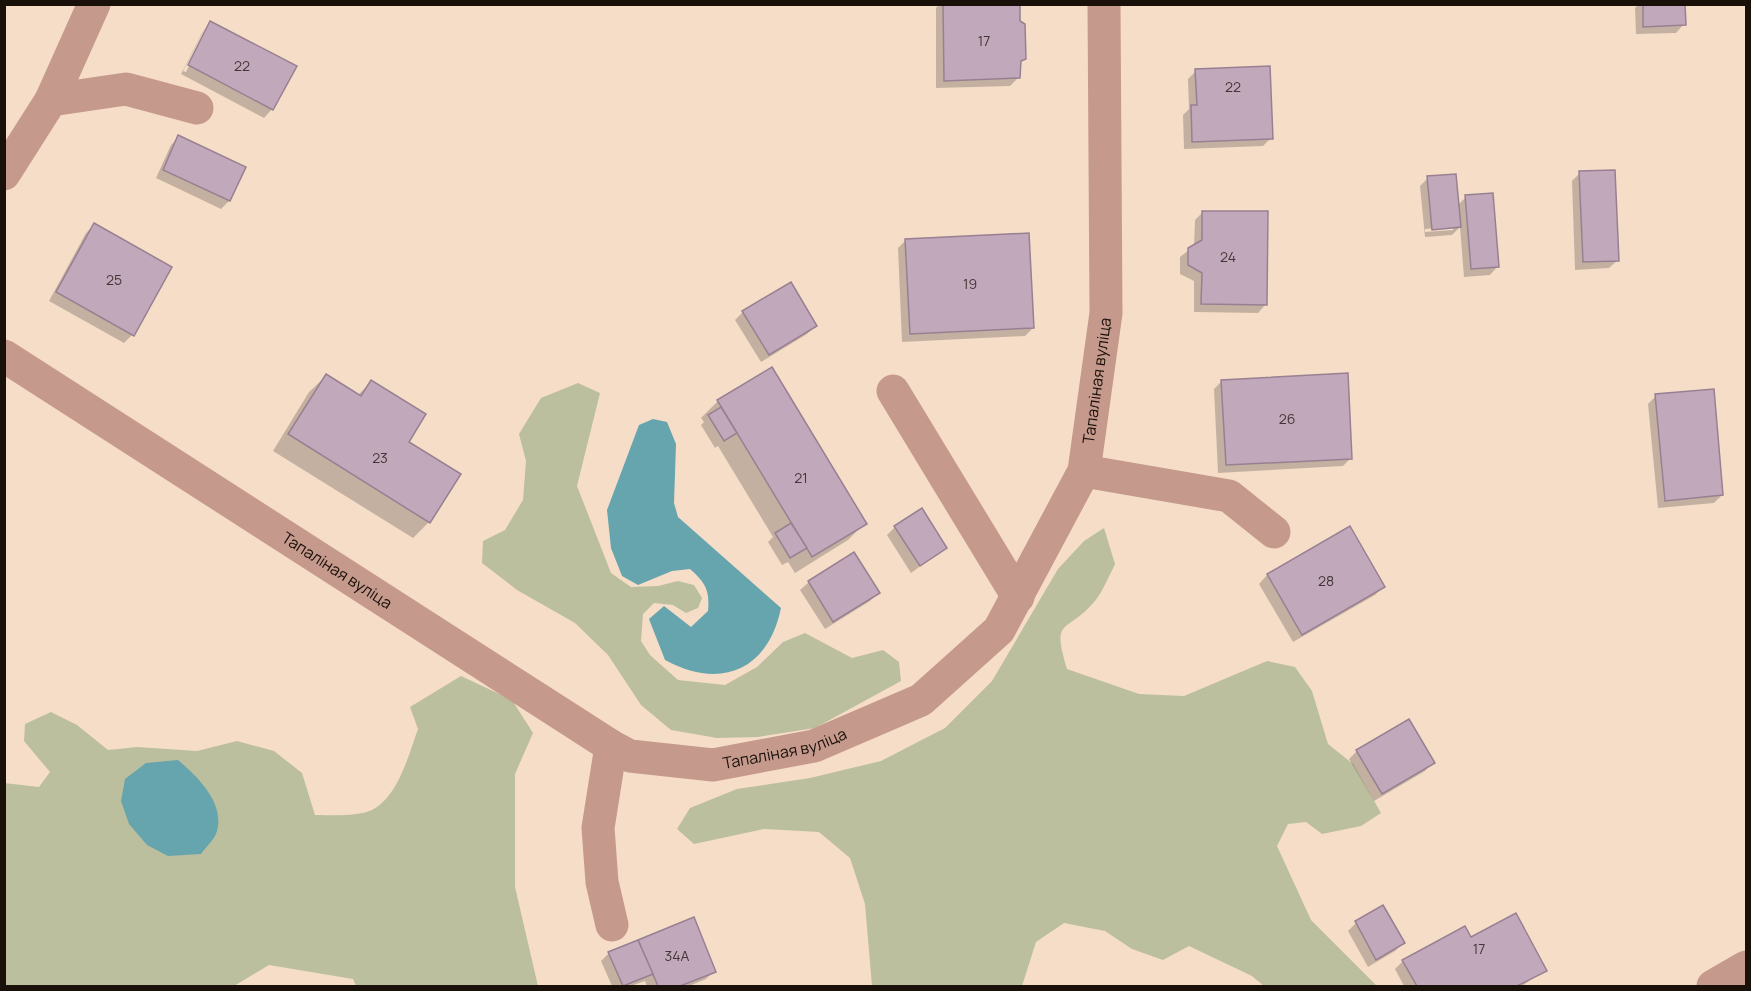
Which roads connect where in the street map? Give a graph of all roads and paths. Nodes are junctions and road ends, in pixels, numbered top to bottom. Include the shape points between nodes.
1 (94, 4) edge
2 (1104, 4) edge
3 (51, 100) junction
4 (197, 108) dead end
5 (4, 174) edge
6 (4, 356) edge
7 (893, 391) dead end
8 (1084, 471) junction
9 (1274, 532) dead end
10 (1018, 597) junction
11 (611, 746) junction
12 (612, 925) dead end
13 (1746, 967) edge
14 (1713, 987) edge

1 - 3 street
2 - 8 street, Тапаліная вуліца via 1106,313
3 - 4 street via 126,89
3 - 5 street
6 - 11 street, Тапаліная вуліца
7 - 10 street
8 - 9 street via 1229,496
8 - 10 street, Тапаліная вуліца
10 - 11 street, Тапаліная вуліца via 999,630 921,700 814,746 713,765 630,756
11 - 12 street via 598,828 602,882
13 - 14 street

